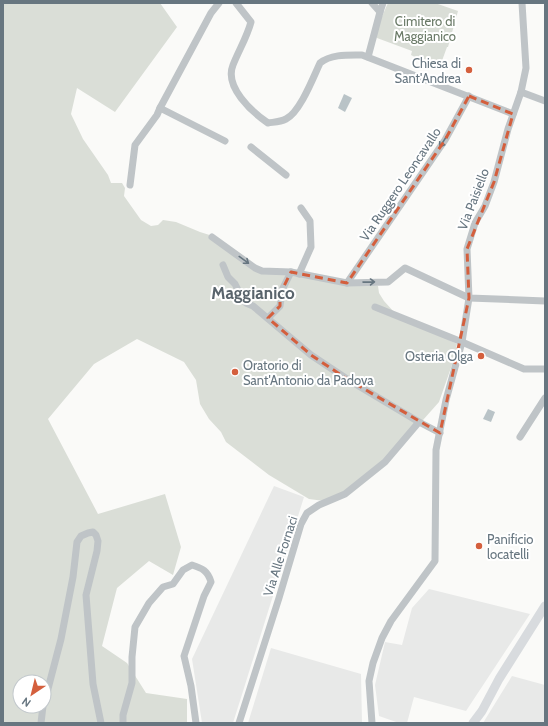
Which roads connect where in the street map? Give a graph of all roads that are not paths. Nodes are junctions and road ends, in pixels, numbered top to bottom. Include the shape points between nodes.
1 (218, 3) edge
2 (236, 3) edge
3 (372, 3) edge
4 (383, 3) edge
5 (522, 3) edge
6 (380, 12) junction
7 (368, 57) junction
8 (521, 92) junction
9 (469, 96) junction
10 (545, 101) edge
11 (160, 108) junction
12 (513, 114) junction
13 (225, 141) dead end
14 (251, 146) dead end
15 (286, 174) dead end
16 (130, 185) dead end
17 (301, 208) dead end
18 (212, 237) dead end
19 (222, 265) dead end
20 (291, 272) junction
21 (299, 274) junction
22 (347, 283) junction
23 (469, 298) junction
24 (545, 301) edge
25 (375, 308) dead end
26 (268, 318) junction
27 (462, 342) junction
28 (545, 369) edge
29 (545, 398) edge
30 (419, 422) junction
31 (440, 433) junction
32 (520, 437) dead end
33 (545, 606) edge
34 (52, 674) edge
35 (499, 679) junction
36 (101, 723) edge
37 (123, 723) edge
38 (196, 723) edge
39 (239, 723) edge
40 (372, 723) edge
41 (469, 723) edge
42 (473, 723) edge

1 - 11 street
2 - 7 street via 251,22 232,66 231,75 236,91 247,105 268,123 280,122 297,111 320,63 325,59 340,56
3 - 6 street
4 - 6 street
5 - 8 street, Via Paisiello via 526,68
6 - 7 street
7 - 9 street
8 - 10 street
8 - 12 street, Via Paisiello
9 - 12 street
9 -> 22 street, Via Ruggero Leoncavallo via 445,140
11 - 13 street
11 - 16 street via 135,145
12 - 23 street, Via Paisiello via 494,182 475,223 467,249
14 - 15 street
17 - 21 street via 310,221 310,247
18 -> 20 street via 255,268 262,271
19 - 26 street via 246,303
20 - 21 street
20 - 26 street via 280,294 280,306
21 - 22 street
22 -> 23 street via 388,282 405,268
23 - 24 street
23 - 27 street, Via Paisiello
25 - 27 street
26 - 30 street via 311,355
27 - 28 street via 524,369
27 - 31 street, Via Paisiello
29 - 32 street
30 - 31 street
30 - 39 street, Via Alle Fornaci via 385,462 362,481 345,494 307,513 301,524
31 - 40 street, Via Paisiello via 436,450 435,561 391,621 382,638 369,680
33 - 35 main road
34 - 36 street via 61,639 77,542 81,536 93,532 98,541 97,551 86,595 93,684
35 - 41 main road via 477,707
35 - 42 main road
37 - 38 street via 132,683 135,627 149,603 163,588 173,584 183,570 192,565 201,567 208,573 211,582 184,656

